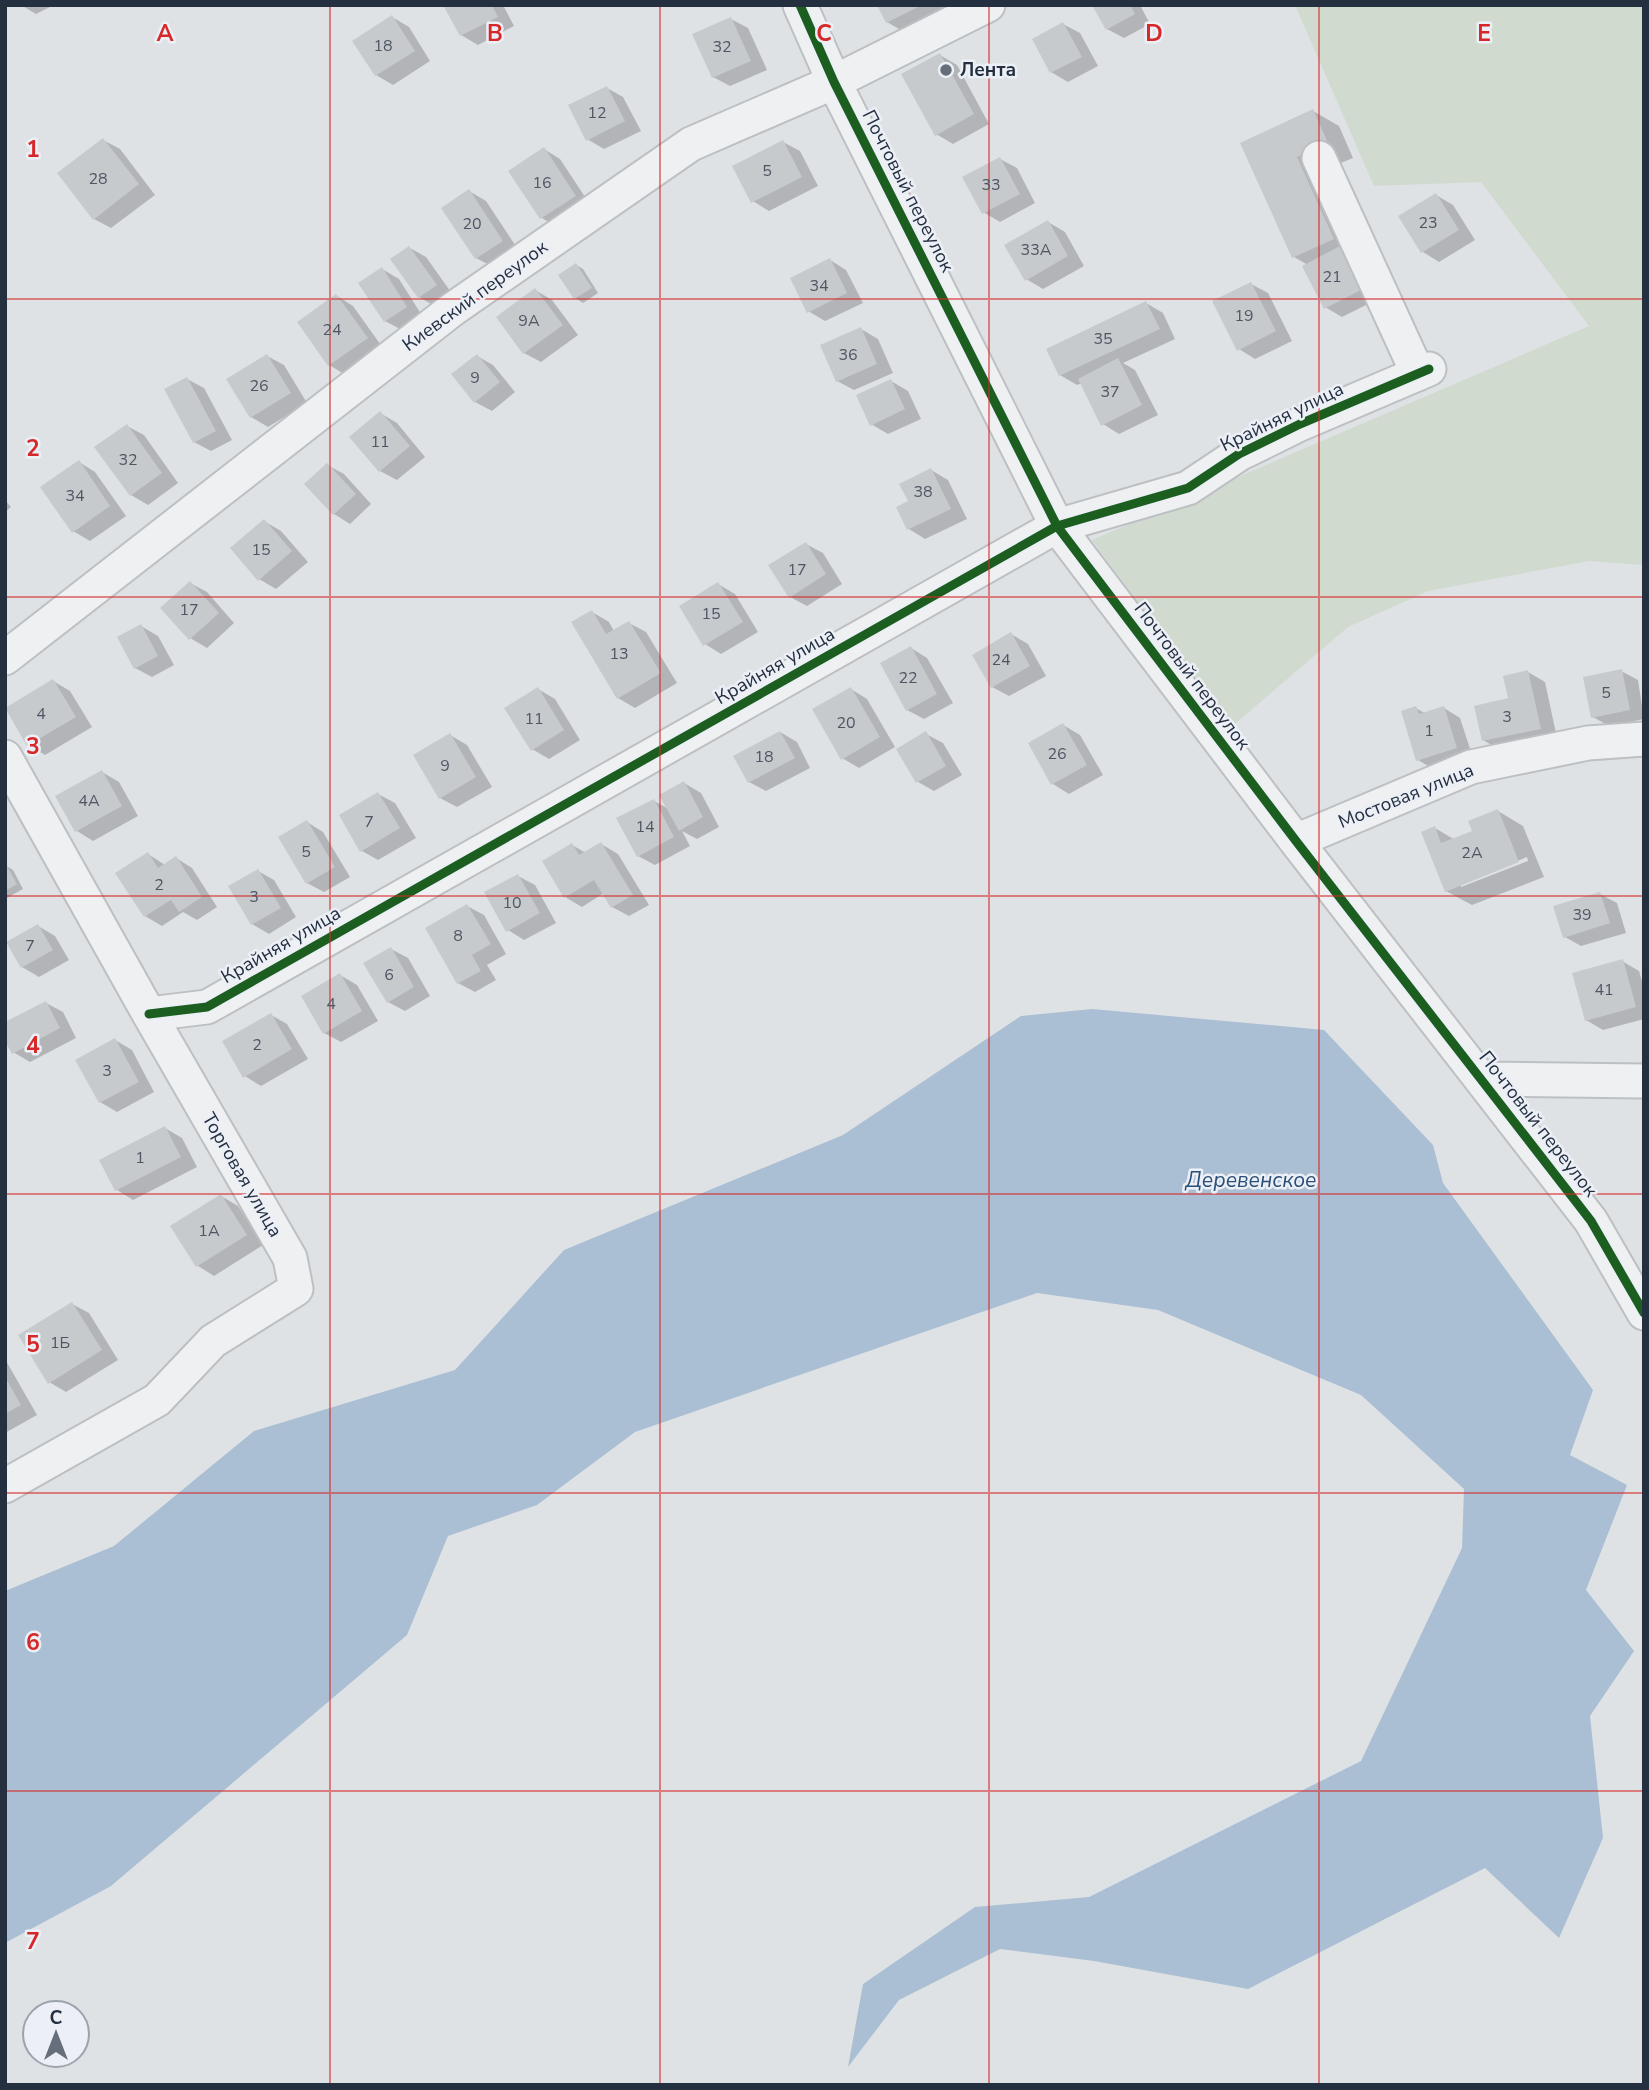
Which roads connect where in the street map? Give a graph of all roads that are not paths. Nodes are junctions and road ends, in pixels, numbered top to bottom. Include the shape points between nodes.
1 (800, 5) edge
2 (988, 5) edge
3 (834, 82) junction
4 (1319, 158) dead end
5 (1058, 526) junction
6 (5, 658) edge
7 (1644, 740) edge
8 (5, 757) edge
9 (1296, 842) junction
10 (149, 1014) junction
11 (1482, 1079) junction
12 (1644, 1081) edge
13 (1644, 1313) edge
14 (5, 1486) edge

1 - 3 street, Почтовый переулок
2 - 3 street, Киевский переулок
3 - 5 street, Почтовый переулок
3 - 6 street, Киевский переулок via 691,145 453,309
4 - 5 street, Крайняя улица via 1424,372 1300,424 1239,454 1188,488
5 - 9 street, Почтовый переулок
5 - 10 street, Крайняя улица via 208,1007
7 - 9 street, Мостовая улица via 1588,743 1471,767
8 - 10 street, Торговая улица
9 - 11 street, Почтовый переулок
10 - 14 street, Торговая улица via 290,1258 296,1289 213,1341 157,1400
11 - 12 street
11 - 13 street, Почтовый переулок via 1591,1221

